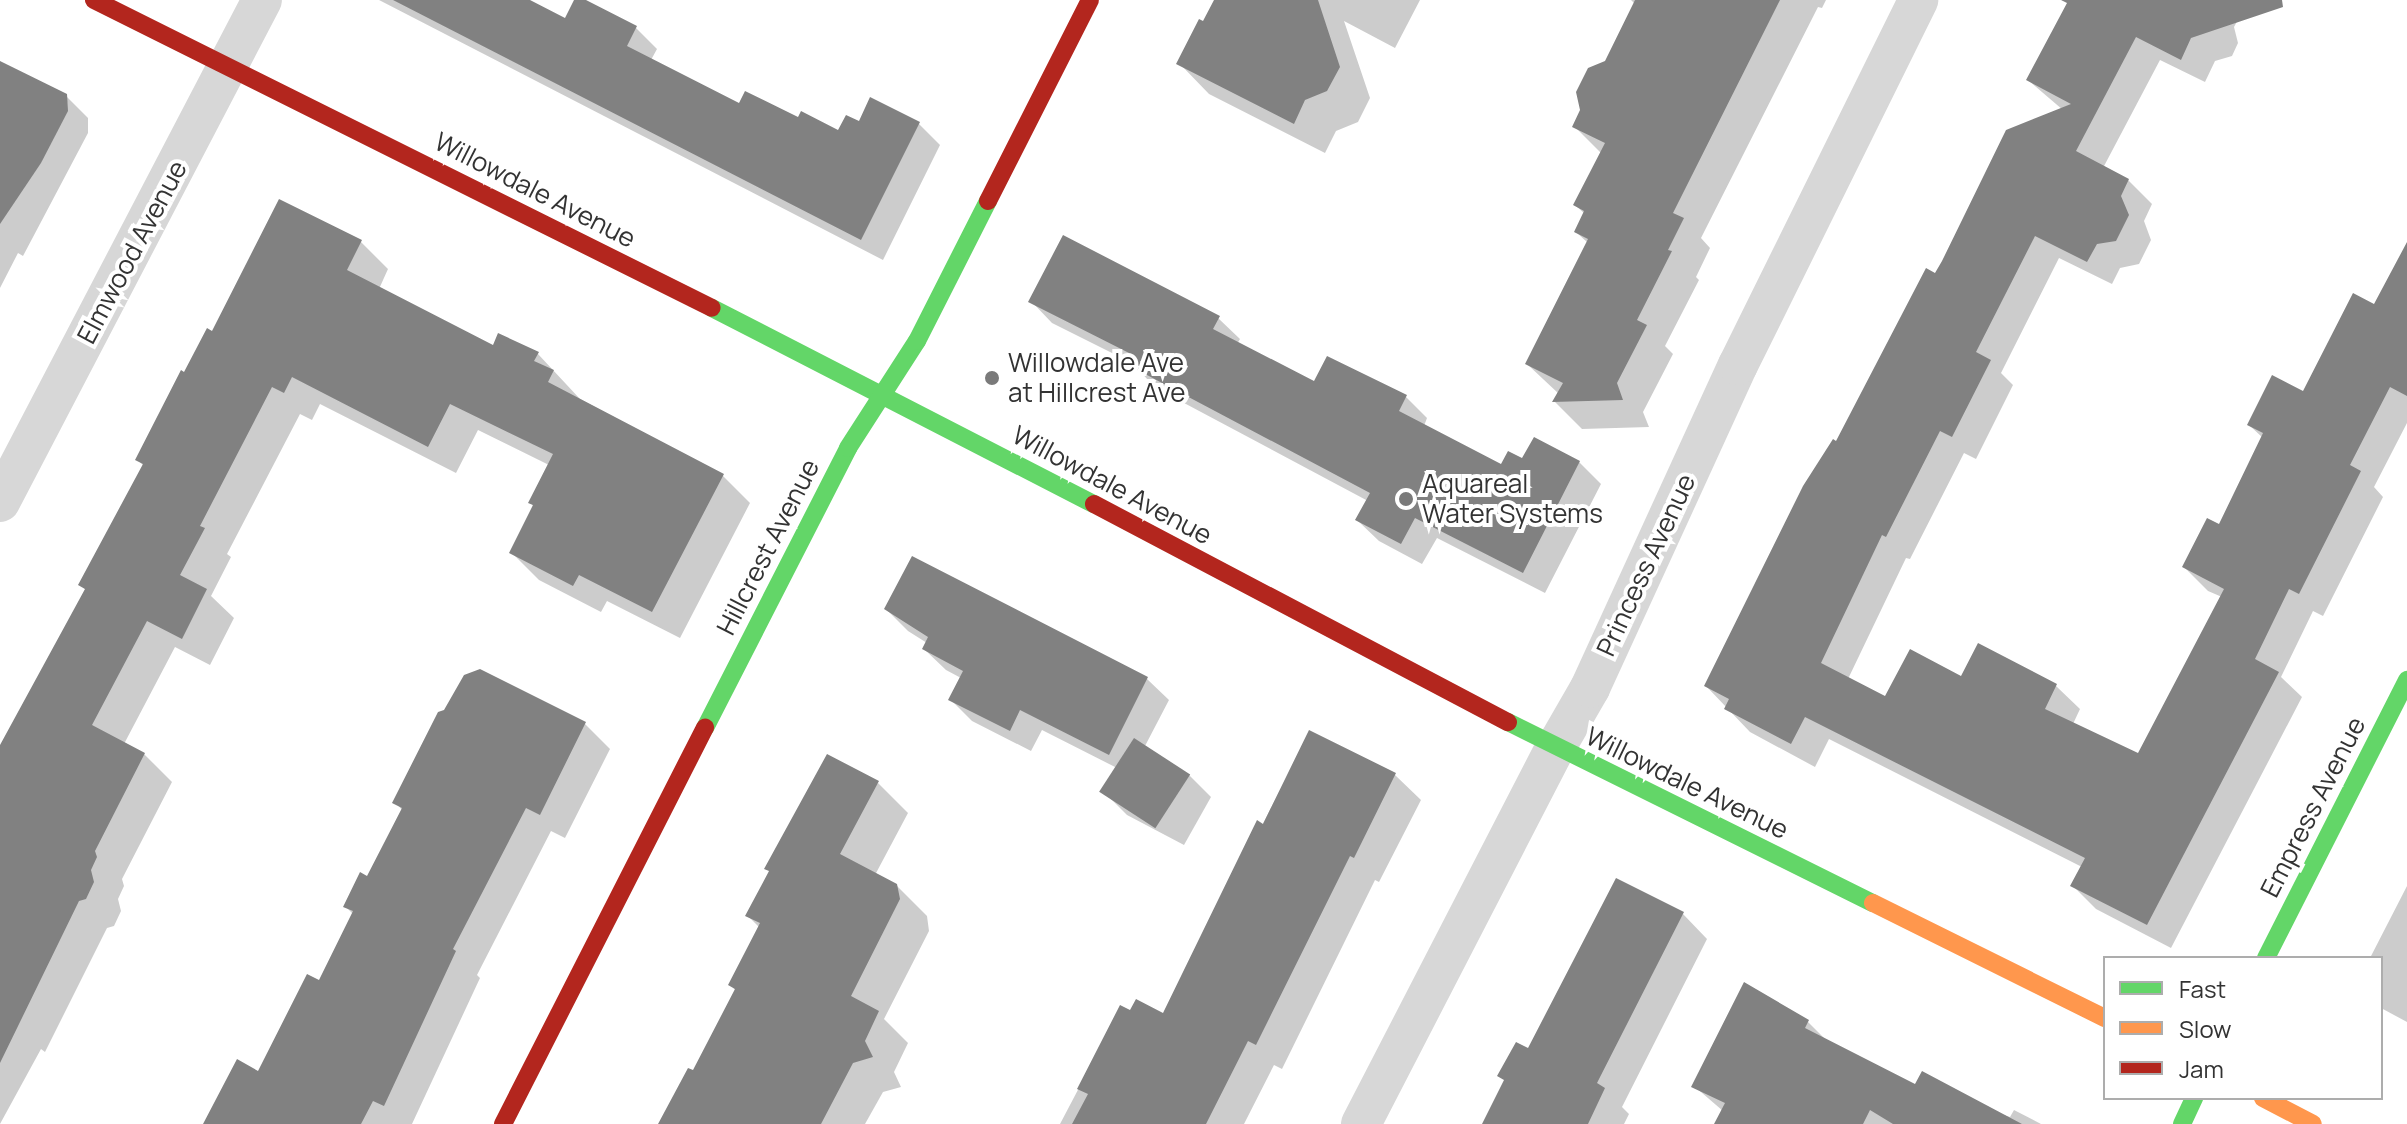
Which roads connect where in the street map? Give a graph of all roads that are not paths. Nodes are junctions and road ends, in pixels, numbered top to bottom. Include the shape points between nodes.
1 (94, 0) edge
2 (262, 0) edge
3 (1090, 0) edge
4 (1918, 0) edge
5 (229, 66) junction
6 (884, 394) junction
7 (0, 502) edge
8 (2407, 680) edge
9 (1556, 747) junction
10 (2267, 956) edge
11 (2103, 1017) edge
12 (2193, 1100) edge
13 (2267, 1100) edge
14 (503, 1124) edge
15 (1361, 1124) edge
16 (2182, 1124) edge
17 (2313, 1124) edge

1 - 5 street, Willowdale Avenue
2 - 5 street, Elmwood Avenue
3 - 6 street, Hillcrest Avenue via 917,341
4 - 9 street, Princess Avenue via 1738,365 1590,688
5 - 6 street, Willowdale Avenue
5 - 7 street, Elmwood Avenue
6 - 9 street, Willowdale Avenue
6 - 14 street, Hillcrest Avenue via 848,448
8 - 10 street, Empress Avenue
9 - 11 street, Willowdale Avenue
9 - 15 street, Princess Avenue
12 - 16 street
13 - 17 street

